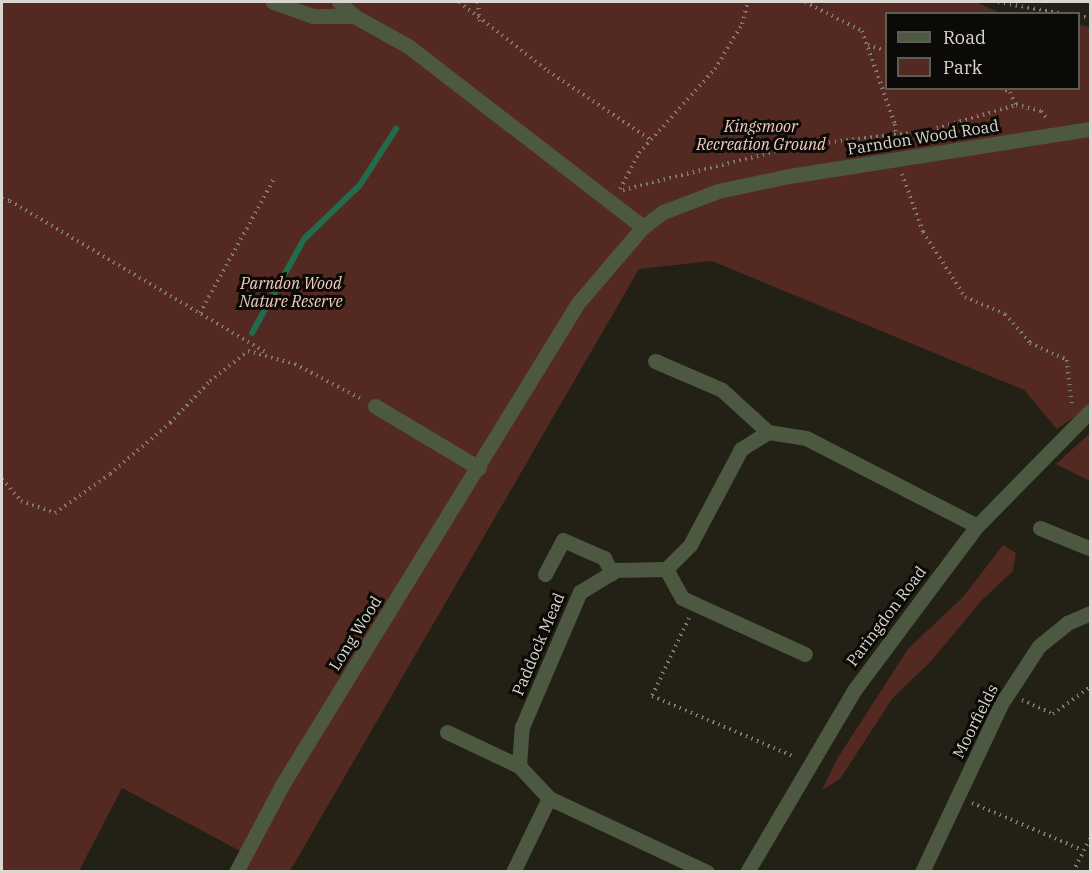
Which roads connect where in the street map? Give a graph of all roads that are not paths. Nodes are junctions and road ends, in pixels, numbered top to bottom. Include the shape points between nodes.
1 (273, 2) edge
2 (339, 2) edge
3 (354, 16) junction
4 (1090, 129) edge
5 (643, 226) junction
6 (655, 361) dead end
7 (375, 406) road end
8 (1090, 411) edge
9 (508, 416) joint
10 (768, 432) junction
11 (479, 468) junction
12 (976, 525) junction
13 (1041, 528) dead end
14 (1089, 548) dead end
15 (666, 569) junction
16 (612, 573) junction
17 (545, 574) dead end
18 (1090, 613) edge
19 (805, 654) dead end
20 (447, 732) dead end
21 (519, 766) junction
22 (549, 798) junction
23 (236, 872) edge
24 (513, 872) edge
25 (707, 872) edge
26 (747, 872) edge
27 (922, 872) edge

1 - 3 street via 313,16
2 - 3 street
3 - 5 street via 408,46
4 - 5 street, Parndon Wood Road via 718,191 663,212
5 - 9 street, Parndon Wood Road via 578,303
6 - 10 street via 723,390
7 - 11 street
8 - 12 street, Paringdon Road
9 - 11 street, Long Wood
10 - 12 street via 806,438
10 - 15 street via 741,450 690,545
11 - 23 street, Long Wood via 282,785
12 - 26 street, Paringdon Road via 855,689
13 - 14 street
15 - 16 street, Paddock Mead
15 - 19 street via 682,597
16 - 17 street via 604,558 563,540
16 - 21 street, Paddock Mead via 580,592 522,727
18 - 27 street, Moorfields via 1067,622 1039,646 1008,694
20 - 21 street
21 - 22 street
22 - 24 street
22 - 25 street

